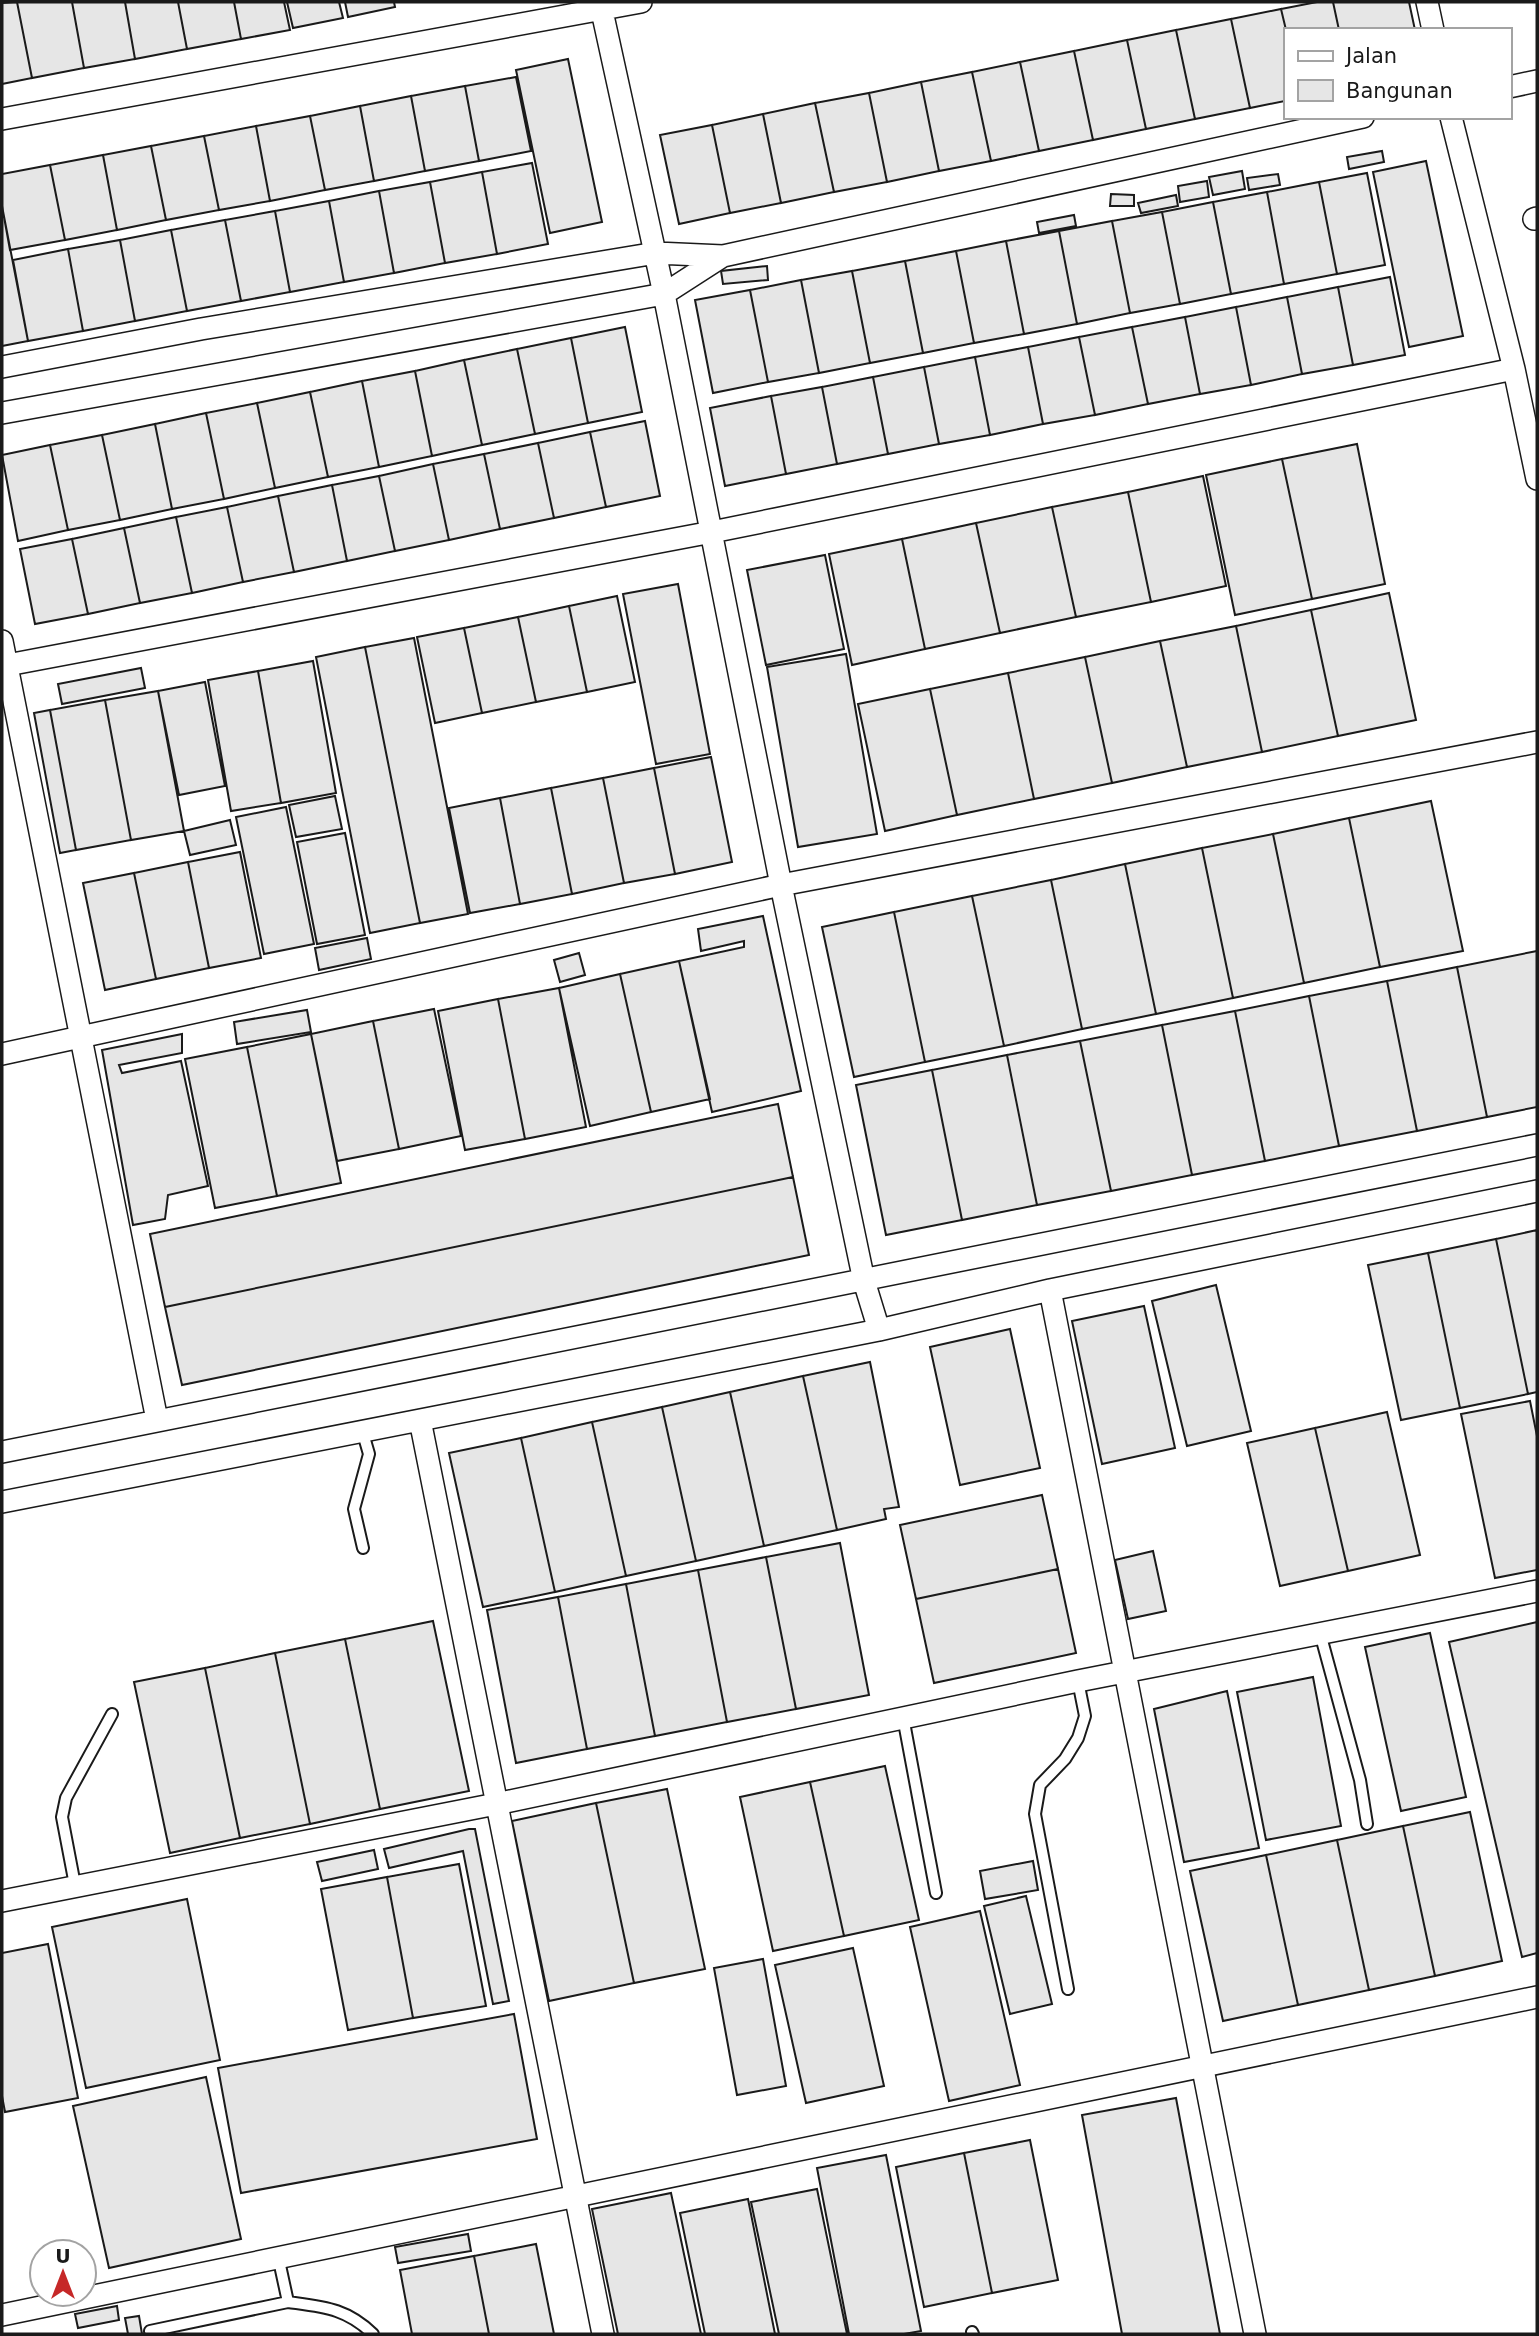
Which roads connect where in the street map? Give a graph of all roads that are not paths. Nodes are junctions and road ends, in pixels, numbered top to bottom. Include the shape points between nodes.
1 (641, 2) edge
2 (1427, 2) edge
3 (601, 6) edge
4 (1433, 28) edge
5 (1537, 81) edge
6 (1511, 87) edge
7 (2, 119) edge
8 (1354, 119) edge
9 (1452, 119) edge
10 (656, 253) junction
11 (723, 256) junction
12 (664, 294) junction
13 (2, 367) edge
14 (1514, 369) junction
15 (2, 414) edge
16 (1537, 479) edge
17 (712, 531) junction
18 (2, 642) edge
19 (4, 666) edge
20 (1537, 742) edge
21 (781, 885) junction
22 (80, 1039) junction
23 (2, 1054) edge
24 (1537, 1145) edge
25 (1537, 1191) edge
26 (864, 1281) junction
27 (1050, 1290) junction
28 (878, 1330) junction
29 (157, 1420) junction
30 (420, 1420) junction
31 (362, 1430) junction
32 (2, 1452) edge
33 (2, 1502) edge
34 (363, 1548) dead end
35 (1537, 1591) edge
36 (1320, 1633) junction
37 (1123, 1672) junction
38 (1078, 1681) junction
39 (112, 1714) dead end
40 (903, 1717) junction
41 (496, 1804) junction
42 (1367, 1824) dead end
43 (75, 1885) junction
44 (936, 1893) dead end
45 (2, 1901) edge
46 (1068, 1989) dead end
47 (1537, 1997) edge
48 (1203, 2064) junction
49 (576, 2197) junction
50 (278, 2256) junction
51 (288, 2302) junction
52 (2, 2315) edge
53 (150, 2331) dead end
54 (373, 2334) edge
55 (603, 2334) edge
56 (1255, 2334) edge

1 - 3 street
2 - 4 street
3 - 7 street
3 - 10 street
5 - 6 street
8 - 11 street
9 - 14 street
10 - 11 street
10 - 12 street
10 - 13 street
11 - 12 street
12 - 15 street
12 - 17 street
14 - 16 street
14 - 17 street
17 - 19 street
17 - 21 street
18 - 19 street
19 - 22 street
20 - 21 street
21 - 22 street
21 - 26 street
22 - 23 street
22 - 29 street
24 - 26 street
25 - 27 street
26 - 28 street
26 - 29 street
27 - 28 street
27 - 37 street
28 - 30 street
29 - 32 street
30 - 31 street
30 - 41 street
31 - 33 street
31 - 34 lane via 369,1454 354,1509
35 - 36 street
36 - 37 street
36 - 42 lane via 1360,1780
37 - 38 street
37 - 48 street
38 - 40 street
38 - 46 lane via 1085,1716 1078,1738 1040,1785 1035,1814
39 - 43 lane via 66,1798 62,1817
40 - 41 street
40 - 44 lane
41 - 43 street
41 - 49 street
43 - 45 street
47 - 48 street
48 - 49 street
48 - 56 street
49 - 50 street
49 - 55 street
50 - 51 lane
50 - 52 street
51 - 53 lane
51 - 54 lane via 355,2317

